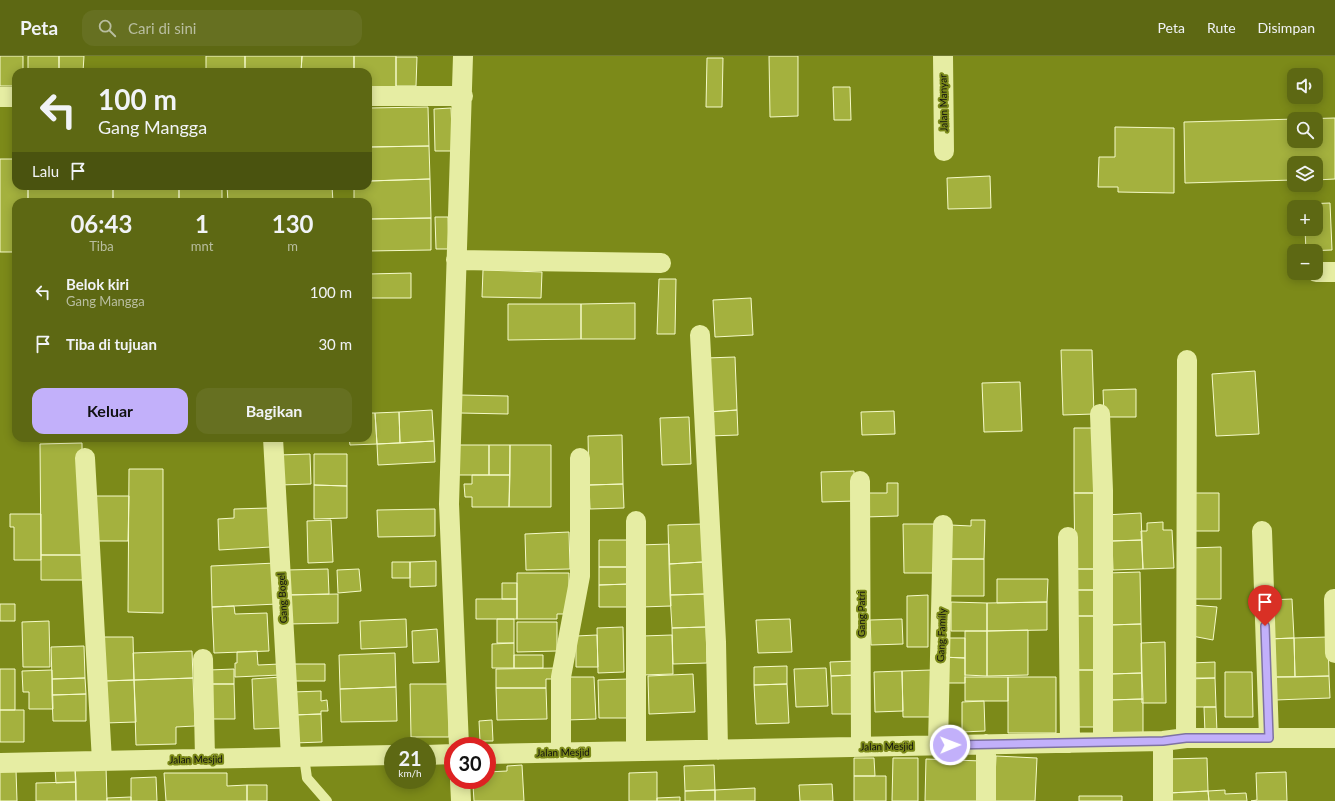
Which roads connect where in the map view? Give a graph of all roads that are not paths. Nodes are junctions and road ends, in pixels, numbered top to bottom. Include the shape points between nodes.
1 (463, 56) edge
2 (943, 56) edge
3 (372, 96) edge
4 (463, 96) junction
5 (0, 97) edge
6 (12, 97) edge
7 (944, 151) dead end
8 (456, 260) junction
9 (661, 263) dead end
10 (1323, 272) edge
11 (1335, 272) edge
12 (700, 335) dead end
13 (1187, 360) dead end
14 (1100, 414) dead end
15 (273, 442) edge
16 (85, 458) dead end
17 (580, 458) dead end
18 (860, 481) dead end
19 (636, 521) dead end
20 (944, 525) dead end
21 (1262, 531) dead end
22 (1068, 537) dead end
23 (1334, 599) dead end
24 (1335, 653) edge
25 (203, 659) dead end
26 (459, 737) edge
27 (1186, 738) junction
28 (1269, 738) junction
29 (1335, 738) edge
30 (1163, 741) junction
31 (1103, 742) junction
32 (1070, 743) junction
33 (986, 744) junction
34 (938, 745) junction
35 (861, 746) junction
36 (718, 750) junction
37 (636, 751) junction
38 (561, 752) junction
39 (496, 754) edge
40 (384, 755) edge
41 (298, 757) junction
42 (205, 759) junction
43 (102, 761) junction
44 (0, 763) edge
45 (460, 789) edge
46 (327, 801) edge
47 (461, 801) edge
48 (986, 801) edge
49 (1163, 801) edge

1 - 4 street
2 - 7 street, Jalan Manyar
3 - 4 street
4 - 8 street
5 - 6 street
8 - 9 street
8 - 26 street via 449,504
10 - 11 street
12 - 36 street via 716,642
13 - 27 street
14 - 31 street via 1103,492
15 - 41 street, Gang Bogel
16 - 43 street
17 - 38 street via 580,576 561,677
18 - 35 street, Gang Patri
19 - 37 street
20 - 34 street, Gang Family
21 - 28 street
22 - 32 street
23 - 24 street
25 - 42 street
27 - 28 street, Jalan Mesjid
27 - 30 street, Jalan Mesjid
28 - 29 street, Jalan Mesjid
30 - 31 street, Jalan Mesjid
30 - 49 street
31 - 32 street, Jalan Mesjid
32 - 33 street, Jalan Mesjid
33 - 34 street, Jalan Mesjid
33 - 48 street
34 - 35 street, Jalan Mesjid
35 - 36 street, Jalan Mesjid
36 - 37 street, Jalan Mesjid
37 - 38 street, Jalan Mesjid
38 - 39 street, Jalan Mesjid
40 - 41 street, Jalan Mesjid
41 - 42 street, Jalan Mesjid
41 - 46 lane via 307,778
42 - 43 street, Jalan Mesjid
43 - 44 street, Jalan Mesjid
45 - 47 street

